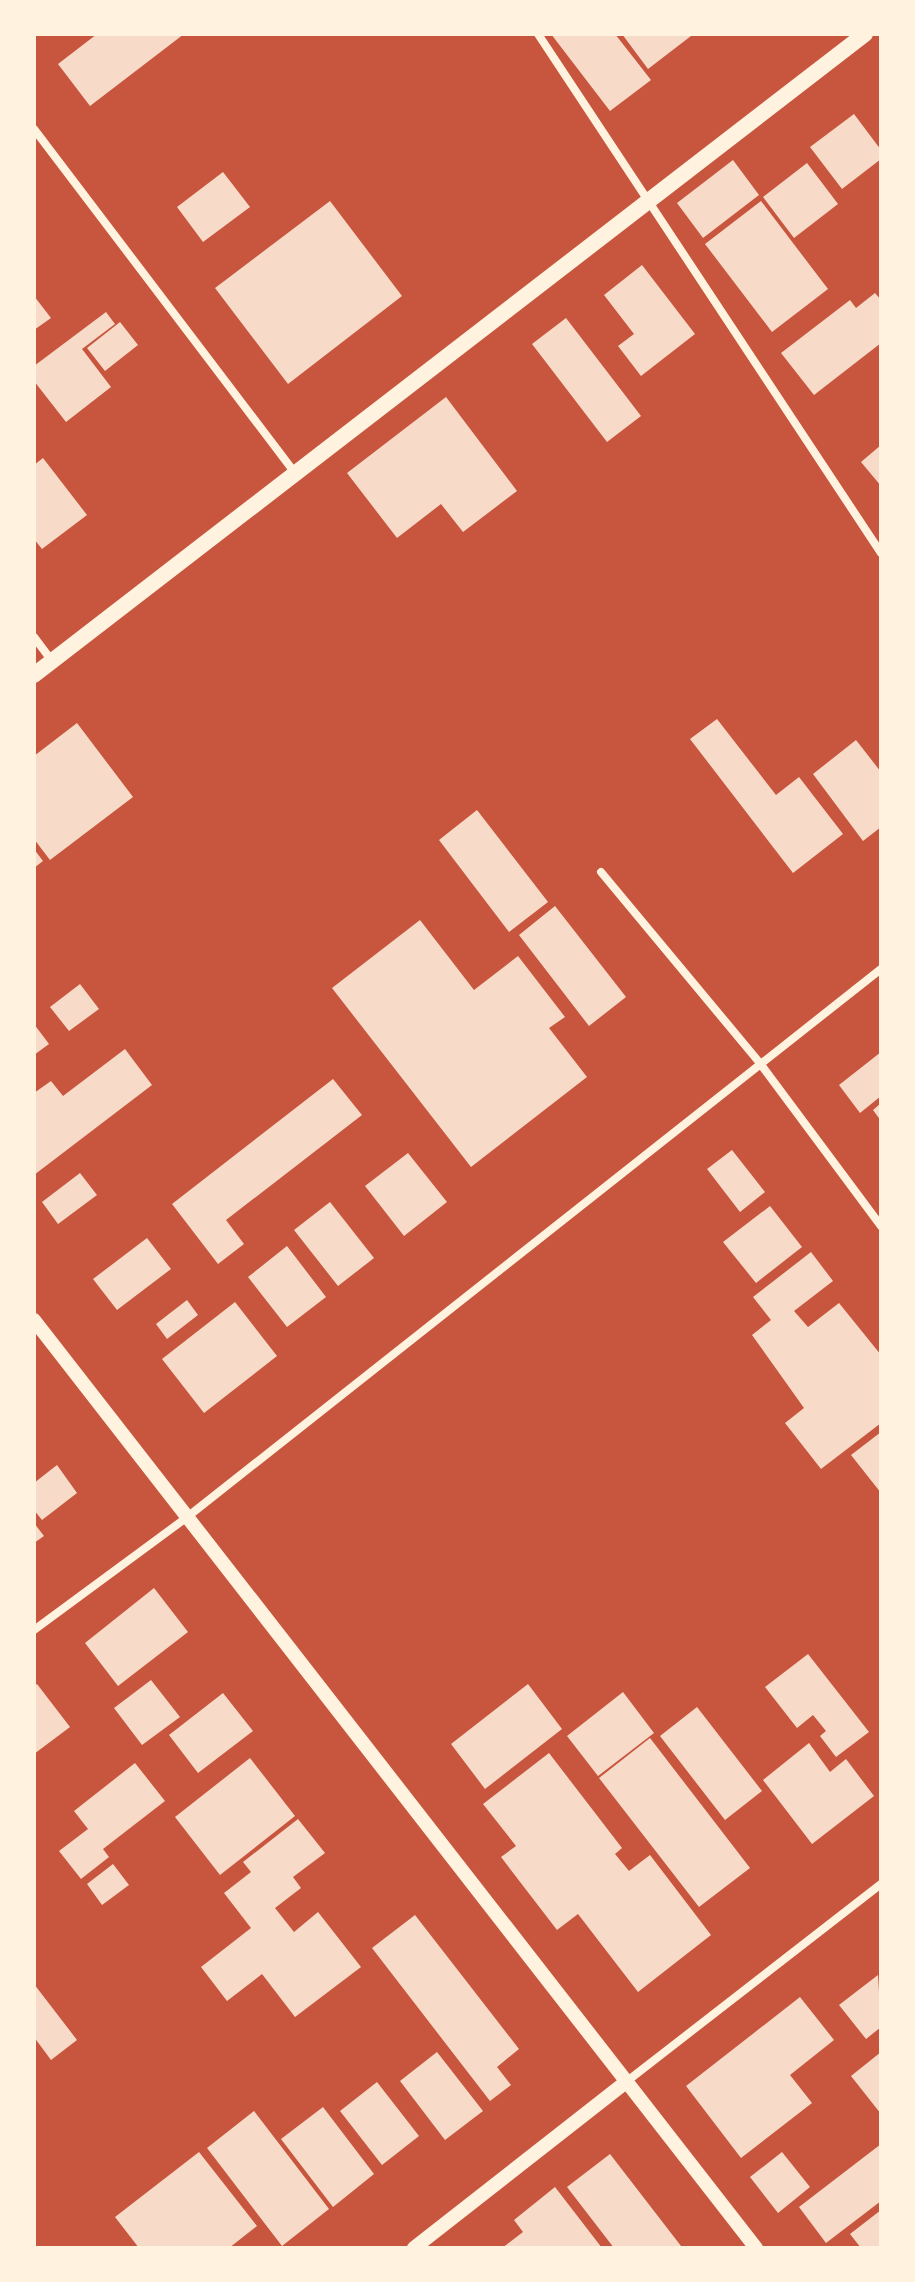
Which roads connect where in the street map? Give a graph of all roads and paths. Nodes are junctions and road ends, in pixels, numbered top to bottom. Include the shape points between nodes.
1 (538, 34) edge
2 (865, 34) edge
3 (34, 129) edge
4 (648, 200) junction
5 (295, 473) junction
6 (881, 553) edge
7 (34, 637) edge
8 (52, 661) junction
9 (34, 675) edge
10 (601, 872) dead end
11 (881, 969) edge
12 (759, 1062) junction
13 (881, 1226) edge
14 (34, 1320) edge
15 (186, 1518) junction
16 (34, 1630) edge
17 (881, 1884) edge
18 (626, 2082) junction
19 (414, 2248) edge
20 (756, 2248) edge

1 - 4 street
2 - 4 main road
3 - 5 street
4 - 5 main road
4 - 6 street
5 - 8 main road
7 - 8 street
8 - 9 main road
10 - 12 street
11 - 12 street
12 - 13 street
12 - 15 street
14 - 15 street
15 - 16 street
15 - 18 street
17 - 18 street
18 - 19 street
18 - 20 street

